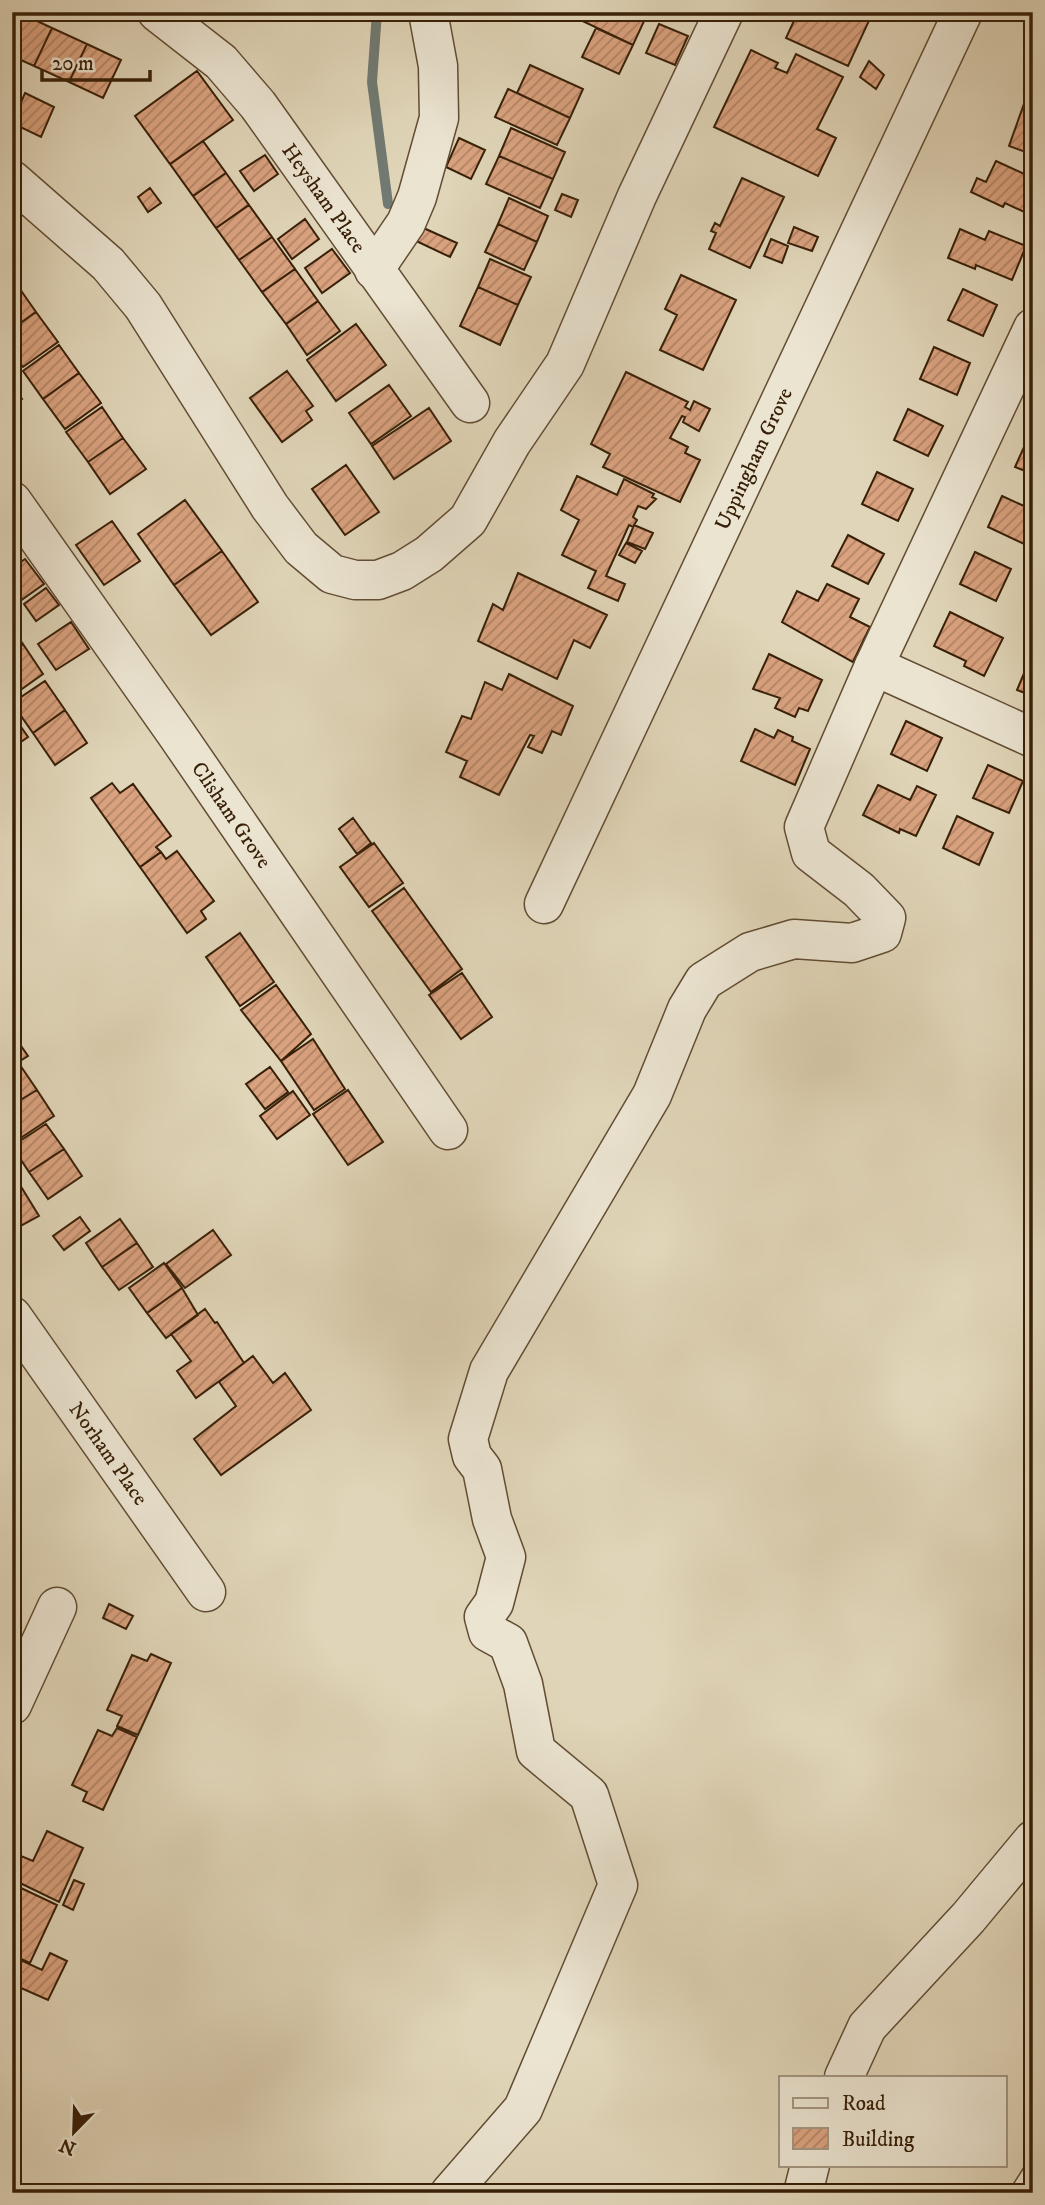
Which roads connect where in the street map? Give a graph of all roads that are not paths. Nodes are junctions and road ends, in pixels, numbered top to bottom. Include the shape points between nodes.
1 (157, 12) edge
2 (428, 12) edge
3 (724, 12) edge
4 (963, 12) edge
5 (12, 180) edge
6 (374, 271) junction
7 (1033, 328) edge
8 (470, 403) dead end
9 (12, 501) edge
10 (874, 666) junction
11 (1033, 738) edge
12 (544, 904) dead end
13 (448, 1130) dead end
14 (12, 1316) edge
15 (206, 1592) dead end
16 (57, 1607) dead end
17 (12, 1705) edge
18 (1033, 1840) edge
19 (844, 2076) edge
20 (810, 2166) edge
21 (1033, 2174) edge
22 (450, 2193) edge
23 (803, 2193) edge
24 (1021, 2193) edge

1 - 6 street, Heysham Place via 221,62 258,105
2 - 6 street via 441,88 439,118 410,214
3 - 5 street via 637,196 565,364 512,442 468,520 429,554 402,571 377,579 332,574 301,548 270,507 143,306 108,264
4 - 12 street, Uppingham Grove
6 - 8 street, Heysham Place
7 - 10 street
9 - 13 street, Clisham Grove
10 - 11 street
10 - 22 street via 804,827 811,853 886,918 882,933 852,943 794,939 750,952 705,981 687,1009 652,1095 489,1371 468,1439 472,1456 482,1469 506,1558 494,1603 484,1617 488,1632 508,1643 523,1684 536,1751 589,1795 618,1885 523,2109
14 - 15 street, Norham Place
16 - 17 street
18 - 19 street via 867,2027
20 - 23 street
21 - 24 lane

